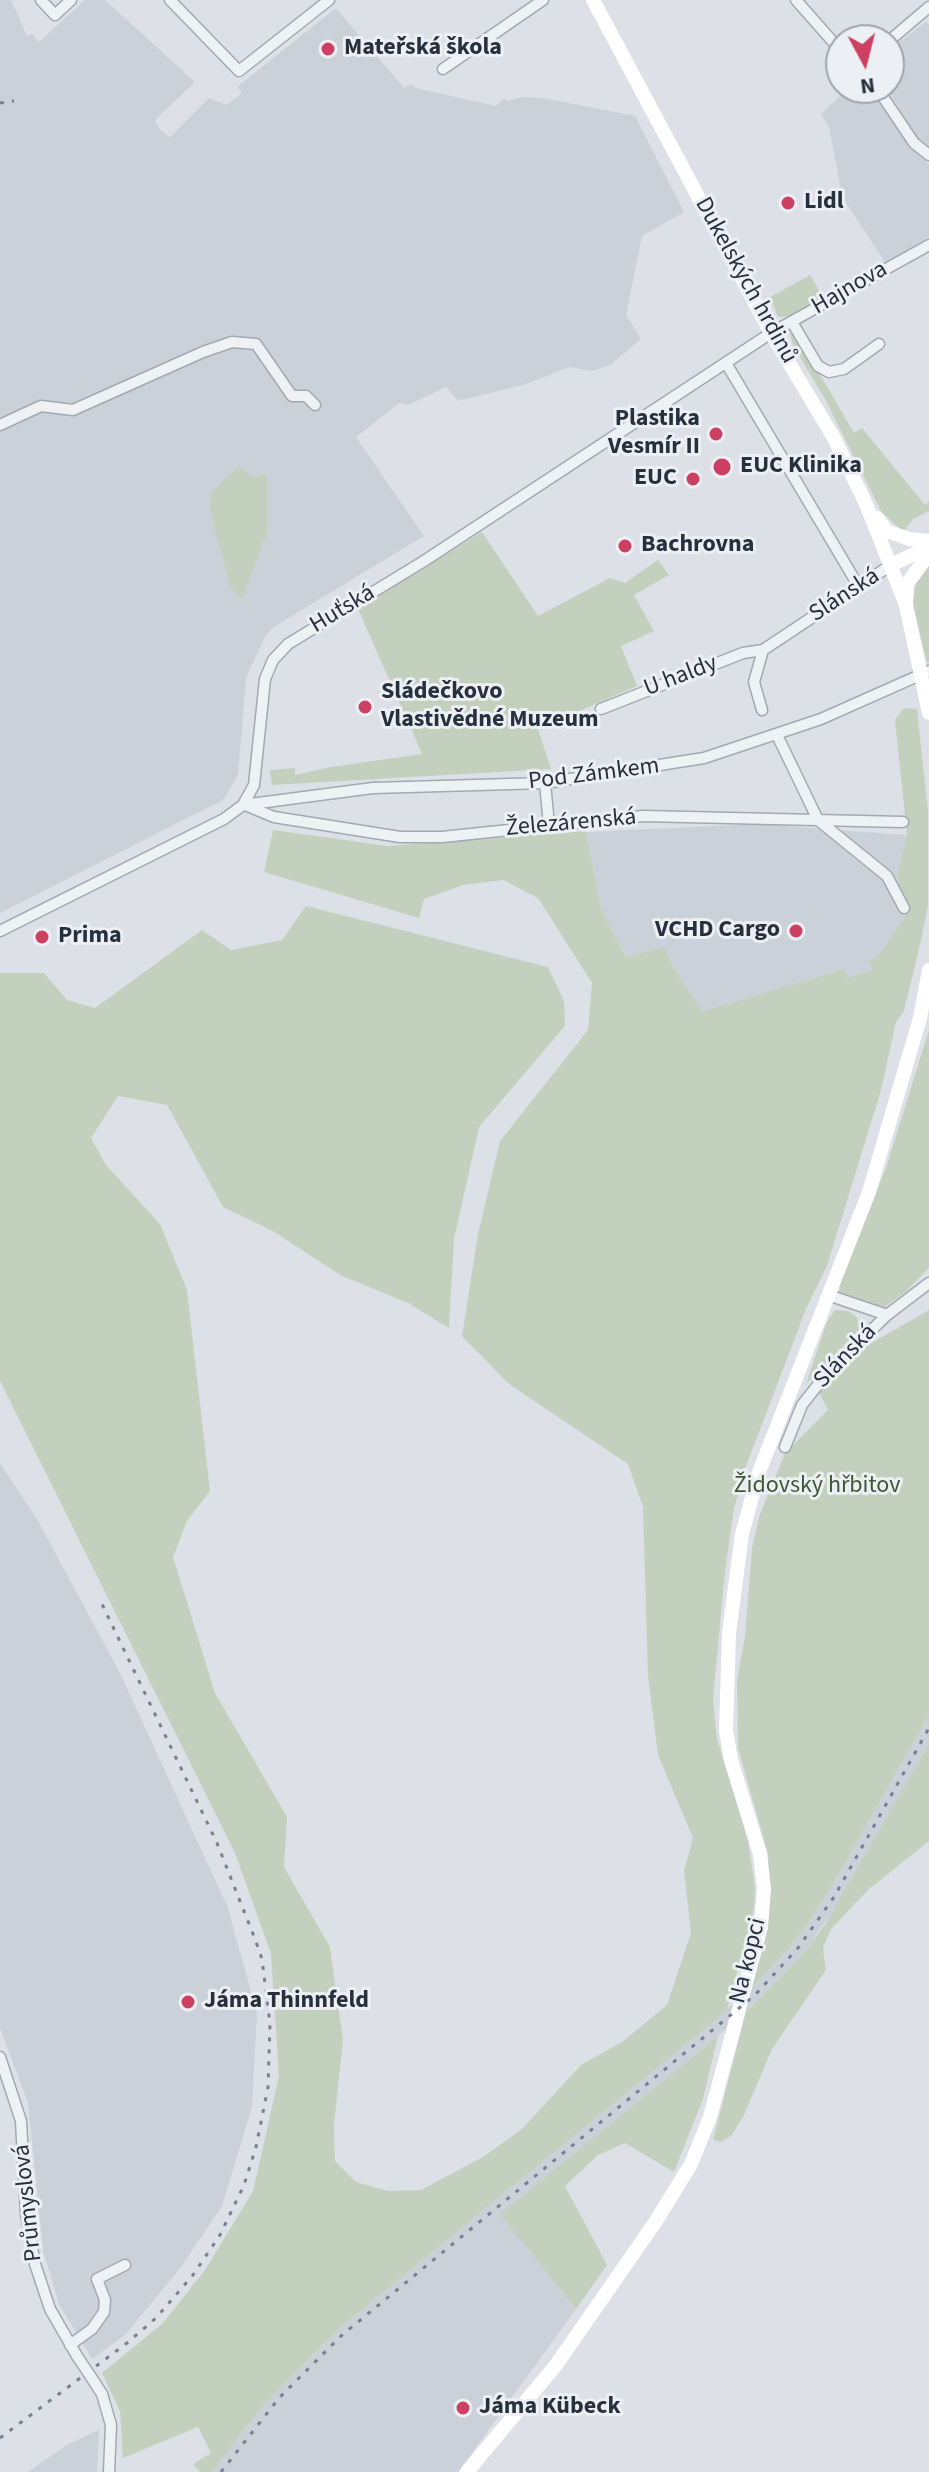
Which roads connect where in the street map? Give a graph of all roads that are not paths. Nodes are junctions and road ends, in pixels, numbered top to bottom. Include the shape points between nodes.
1 (41, 0) edge
2 (71, 0) edge
3 (170, 0) edge
4 (329, 0) edge
5 (543, 0) edge
6 (593, 0) edge
7 (796, 0) edge
8 (928, 10) edge
9 (905, 28) edge
10 (825, 33) edge
11 (443, 69) dead end
12 (888, 104) edge
13 (929, 155) edge
14 (929, 245) edge
15 (792, 322) junction
16 (771, 333) junction
17 (879, 344) dead end
18 (726, 363) junction
19 (315, 405) dead end
20 (0, 425) edge
21 (867, 507) junction
22 (929, 541) edge
23 (929, 547) edge
24 (929, 554) edge
25 (891, 565) junction
26 (859, 587) junction
27 (906, 605) junction
28 (763, 650) junction
29 (929, 671) edge
30 (601, 709) dead end
31 (762, 710) dead end
32 (929, 713) edge
33 (777, 735) junction
34 (545, 783) junction
35 (243, 805) junction
36 (818, 820) junction
37 (903, 822) dead end
38 (549, 825) junction
39 (904, 908) dead end
40 (0, 931) edge
41 (929, 970) edge
42 (929, 1283) edge
43 (828, 1295) junction
44 (887, 1315) junction
45 (785, 1447) dead end
46 (0, 2057) edge
47 (125, 2265) dead end
48 (70, 2345) junction
49 (109, 2472) edge
50 (467, 2472) edge

1 - 2 street via 55,15
3 - 4 street via 239,71
5 - 11 street
6 - 16 main road, Dukelských hrdinů
7 - 10 street
8 - 9 street
12 - 13 street via 914,143
14 - 15 street, Hajnova
15 - 16 street, Hajnova
15 - 17 street via 818,366 829,372 844,369
16 - 18 street, Huťská
16 - 21 main road, Dukelských hrdinů via 834,438
18 - 26 street
18 - 35 street, Huťská via 288,644 265,679 254,785
19 - 20 street via 306,396 292,396 256,344 232,342 73,410 41,406
21 - 22 main road via 887,531
21 - 25 main road, Dukelských hrdinů
23 - 25 main road
24 - 27 main road via 907,584
25 - 26 street, Slánská
25 - 27 main road, Slánská
26 - 28 street, Slánská
27 - 32 main road, Slánská, bridge
28 - 30 street, U haldy via 743,653
28 - 31 street via 754,682
29 - 33 street, Pod Zámkem
33 - 34 street, Pod Zámkem via 704,758
33 - 36 street
34 - 35 street, Pod Zámkem via 373,788
34 - 38 street
35 - 38 street, Železárenská via 274,817 400,837
35 - 40 street
36 - 37 street, Železárenská
36 - 38 street, Železárenská via 643,816
36 - 39 street via 887,876
41 - 43 main road via 869,1192
42 - 44 street, Slánská
43 - 44 street
43 - 50 main road, Na kopci via 759,1472 742,1534 729,1633 726,1730 760,1854 764,1889 761,1927 710,2117 691,2164 656,2221 556,2365
44 - 45 street, Slánská via 802,1405
46 - 48 street, Průmyslová via 21,2121 26,2214 35,2264 50,2309
47 - 48 street via 97,2279 104,2312
48 - 49 street, Průmyslová, bridge via 102,2394 111,2425

